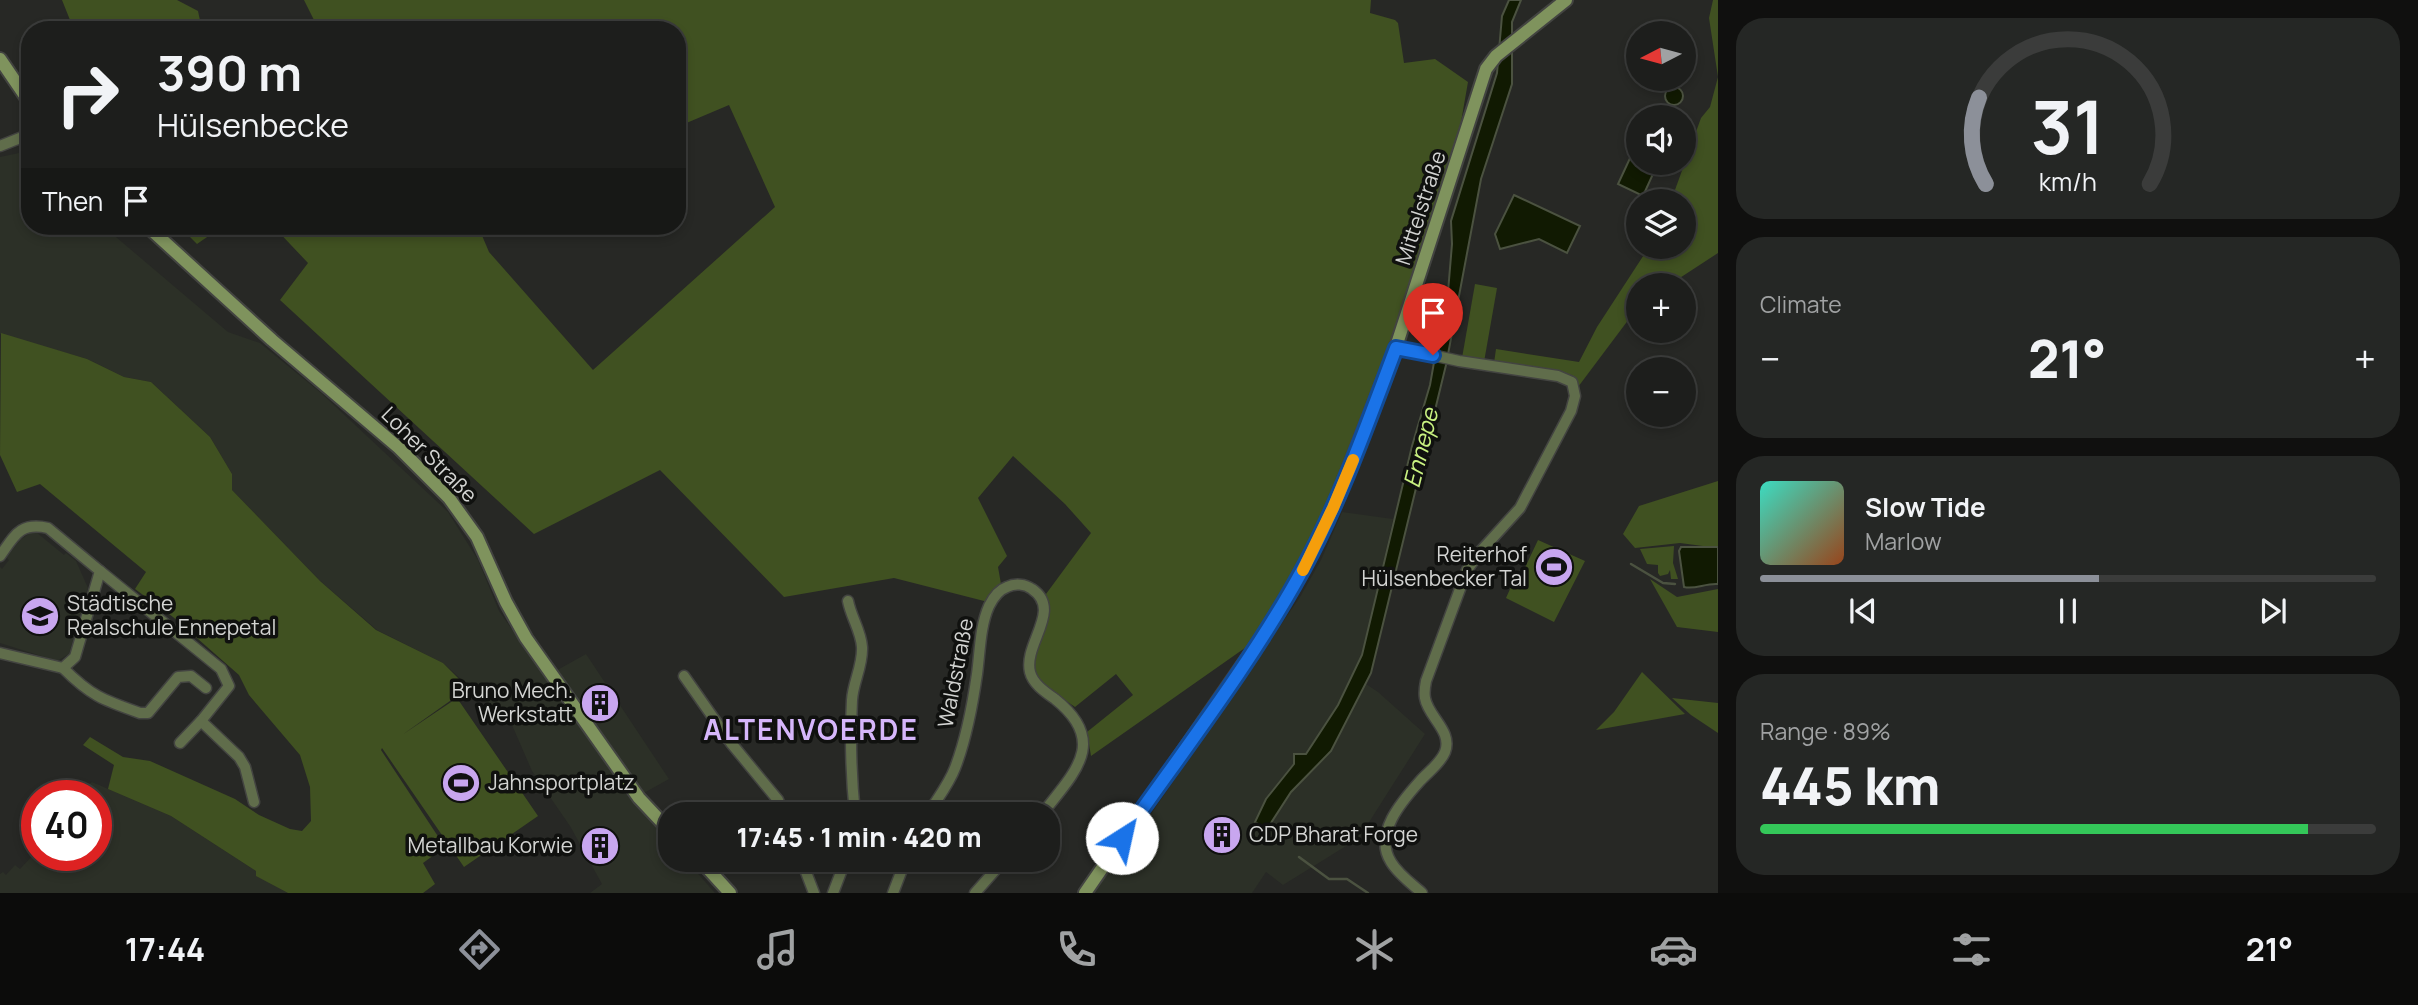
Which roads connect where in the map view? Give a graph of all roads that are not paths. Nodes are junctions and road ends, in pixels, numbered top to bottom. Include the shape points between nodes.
1 (1566, 0) edge
2 (0, 59) edge
3 (21, 90) edge
4 (21, 138) edge
5 (0, 146) edge
6 (157, 235) edge
7 (1396, 348) junction
8 (0, 556) edge
9 (100, 571) junction
10 (848, 601) dead end
11 (0, 653) edge
12 (62, 668) junction
13 (684, 676) dead end
14 (206, 688) dead end
15 (201, 720) junction
16 (180, 743) dead end
17 (254, 802) dead end
18 (779, 802) edge
19 (854, 802) edge
20 (935, 802) edge
21 (1052, 802) edge
22 (658, 818) edge
23 (711, 872) edge
24 (806, 872) edge
25 (841, 872) edge
26 (901, 872) edge
27 (994, 872) edge
28 (730, 893) edge
29 (814, 893) edge
30 (833, 893) edge
31 (893, 893) edge
32 (975, 893) edge
33 (1085, 893) edge
34 (1422, 893) edge

1 - 7 street, Mittelstraße via 1486,69
2 - 3 street
4 - 5 street
6 - 22 street, Loher Straße via 399,448 449,498 477,537 526,638
7 - 33 street, Mittelstraße via 1333,508 1300,575
7 - 34 street via 1558,376 1572,382 1575,396 1520,508 1467,570 1426,681 1425,699 1445,734 1445,752 1403,802 1385,837 1392,864
8 - 9 street via 17,533 37,526 48,528
9 - 12 street via 75,657
9 - 15 street via 220,668 229,687
10 - 19 street via 862,643 852,698
11 - 12 street
12 - 14 street via 94,696 140,713 148,713 178,677 191,676
13 - 18 street
15 - 16 street
15 - 17 street via 239,757
20 - 21 street, Waldstraße via 955,769 975,688 984,622 995,596 1018,585 1027,586 1045,604 1031,647 1031,676 1069,710 1083,737 1084,752
23 - 28 street
24 - 29 street
25 - 30 street
26 - 31 street
27 - 32 street

